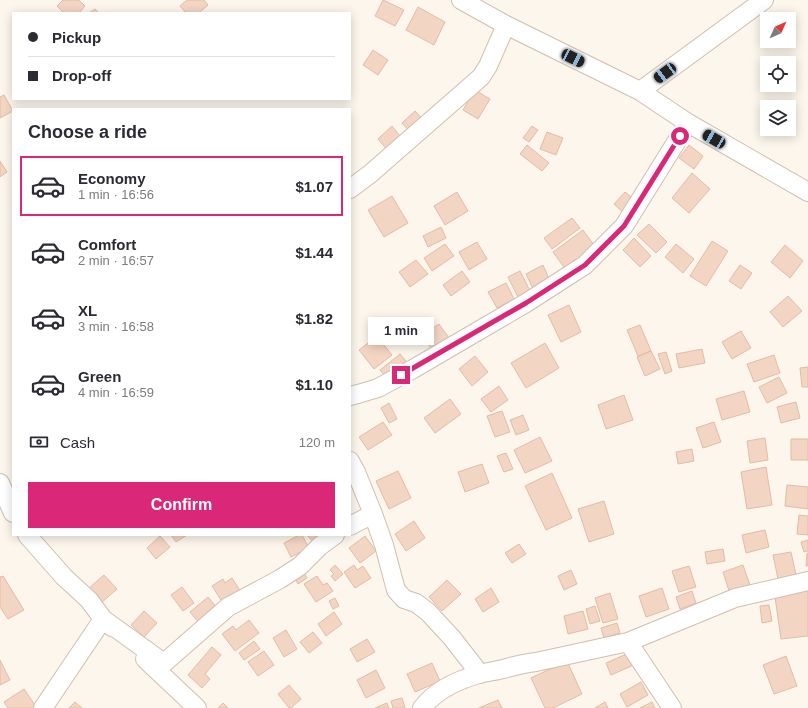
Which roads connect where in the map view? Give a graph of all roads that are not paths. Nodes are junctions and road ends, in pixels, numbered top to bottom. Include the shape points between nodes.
1 (460, 0) edge
2 (764, 0) edge
3 (506, 25) junction
4 (640, 91) junction
5 (688, 123) junction
6 (351, 188) edge
7 (808, 192) edge
8 (351, 396) edge
9 (351, 462) edge
10 (0, 483) edge
11 (12, 511) edge
12 (373, 514) junction
13 (351, 525) edge
14 (28, 536) edge
15 (334, 536) edge
16 (808, 581) edge
17 (103, 619) junction
18 (628, 642) junction
19 (480, 674) junction
20 (43, 708) edge
21 (196, 708) edge
22 (422, 708) edge
23 (672, 708) edge

1 - 3 street
2 - 4 street
3 - 4 street
3 - 6 street via 481,77
4 - 5 street
5 - 7 street
5 - 8 street via 624,226 585,265 526,303 378,388
9 - 12 street
10 - 11 street
12 - 13 street
12 - 19 street via 396,590 404,599 416,603 428,612
14 - 17 street via 64,577 89,600
15 - 17 street via 300,566 228,607 164,663
16 - 18 street via 735,598
17 - 20 street
17 - 21 street
18 - 19 street
18 - 23 street
19 - 22 street via 443,690

